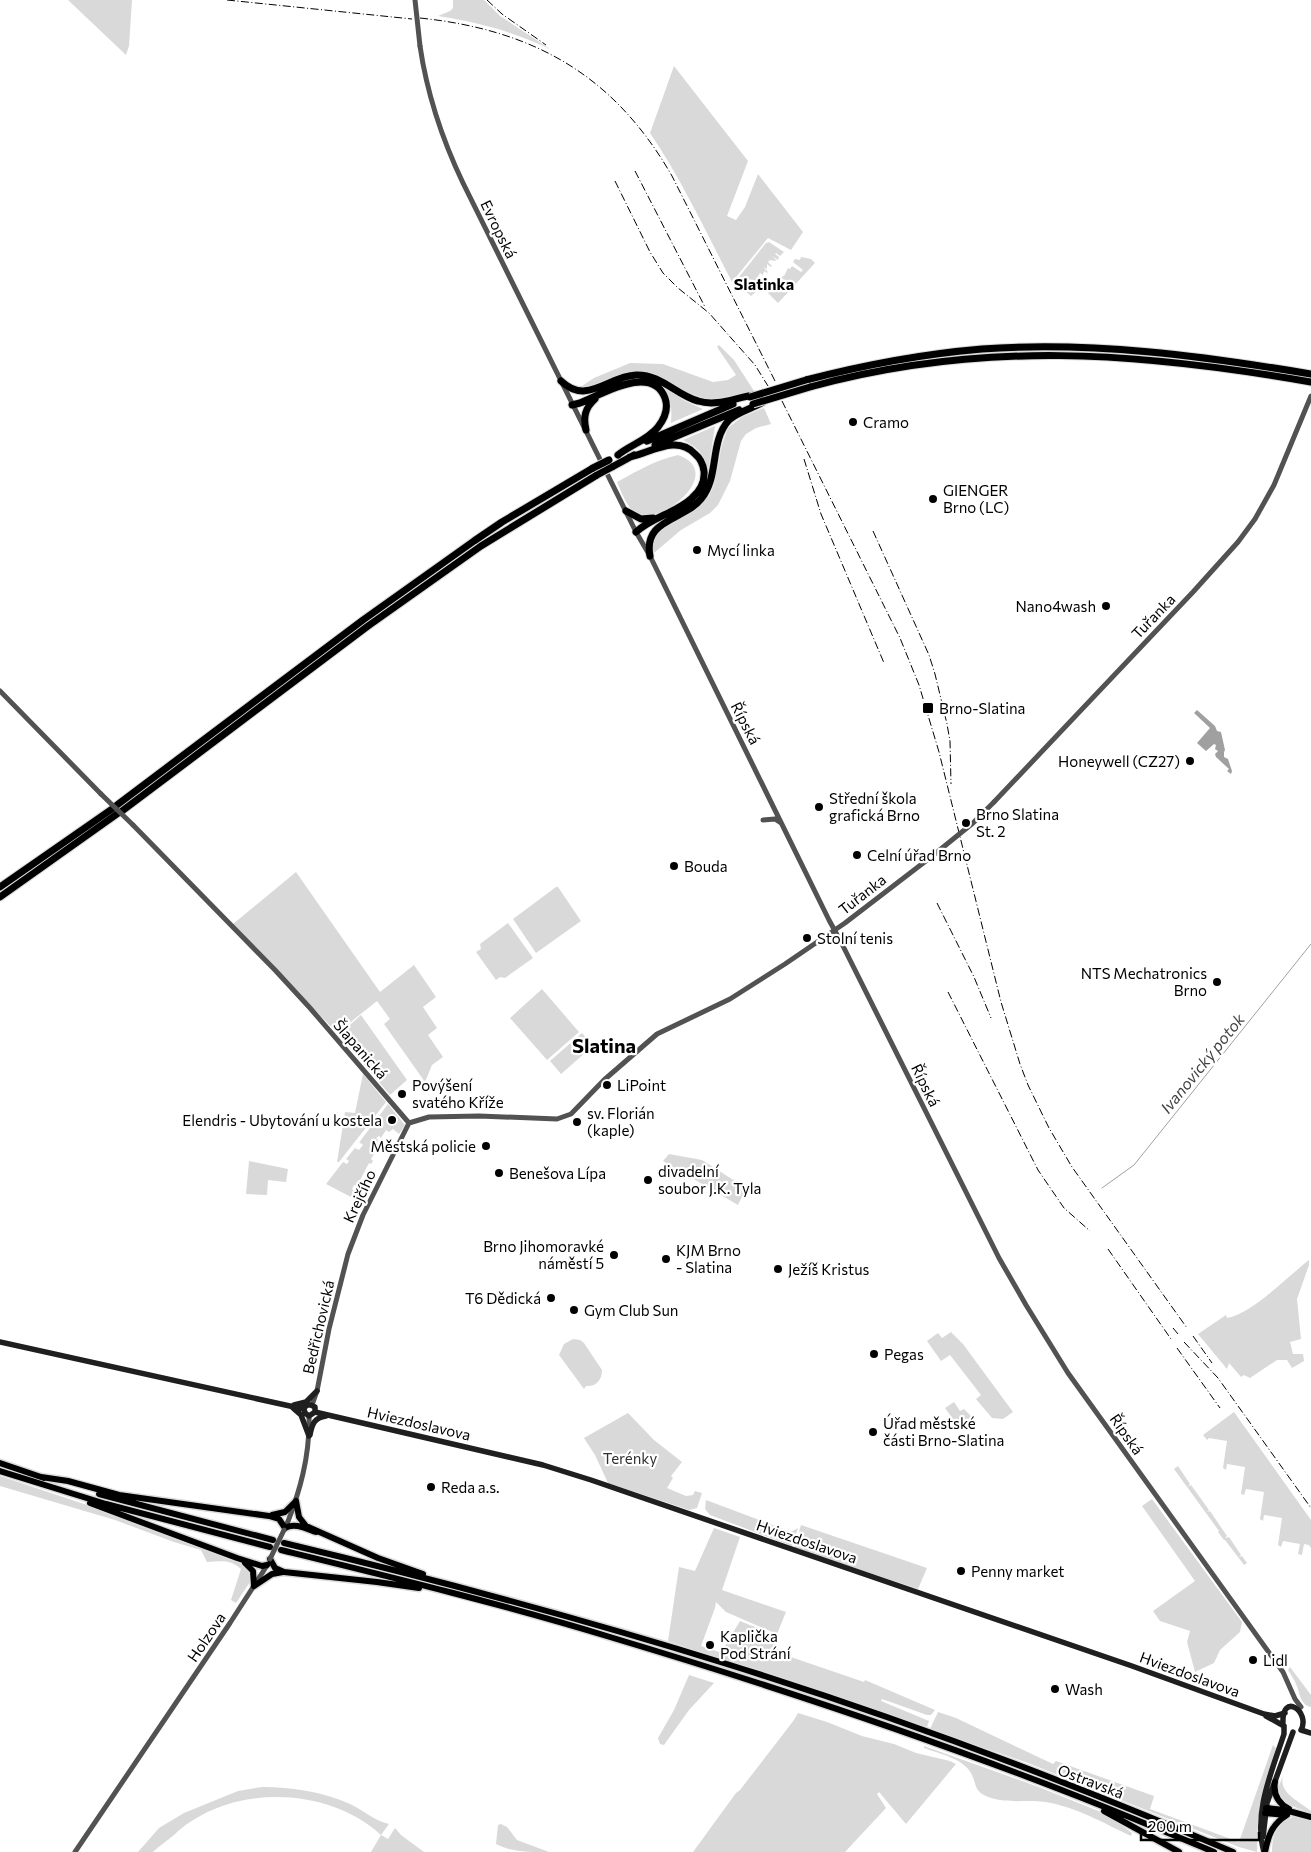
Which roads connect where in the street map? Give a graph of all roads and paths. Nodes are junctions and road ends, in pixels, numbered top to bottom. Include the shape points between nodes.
1 (415, 0) edge
2 (1311, 374) edge
3 (562, 381) junction
4 (1311, 382) edge
5 (808, 383) junction
6 (601, 391) junction
7 (1311, 396) edge
8 (752, 401) junction
9 (572, 405) junction
10 (586, 430) junction
11 (618, 455) junction
12 (598, 456) joint
13 (630, 457) junction
14 (610, 463) junction
15 (626, 511) junction
16 (658, 517) junction
17 (667, 522) junction
18 (636, 532) junction
19 (650, 556) junction
20 (0, 691) edge
21 (117, 810) junction
22 (762, 820) dead end
23 (783, 824) junction
24 (0, 888) edge
25 (0, 897) edge
26 (835, 930) junction
27 (409, 1123) junction
28 (348, 1254) joint
29 (0, 1342) edge
30 (317, 1390) junction
31 (286, 1405) junction
32 (312, 1405) junction
33 (304, 1409) junction
34 (315, 1412) junction
35 (309, 1416) junction
36 (332, 1416) junction
37 (309, 1436) junction
38 (0, 1463) edge
39 (0, 1471) edge
40 (39, 1480) junction
41 (296, 1501) junction
42 (270, 1516) junction
43 (285, 1529) junction
44 (316, 1532) junction
45 (273, 1540) dead end
46 (284, 1543) dead end
47 (270, 1547) dead end
48 (281, 1550) dead end
49 (238, 1558) junction
50 (269, 1562) junction
51 (284, 1572) junction
52 (254, 1586) junction
53 (463, 1592) junction
54 (1292, 1690) junction
55 (1301, 1707) junction
56 (1291, 1708) junction
57 (1264, 1714) junction
58 (1285, 1714) junction
59 (1307, 1725) junction
60 (1284, 1726) junction
61 (1301, 1730) junction
62 (1293, 1732) junction
63 (1311, 1732) edge
64 (1273, 1779) junction
65 (1076, 1796) junction
66 (1266, 1808) junction
67 (1297, 1813) junction
68 (1287, 1815) junction
69 (1311, 1818) edge
70 (75, 1852) edge
71 (1179, 1852) edge
72 (1214, 1852) edge
73 (1233, 1852) edge
74 (1264, 1852) edge

1 - 3 street, Evropská, bridge via 420,46 433,107 453,162
2 - 5 highway via 1193,357 1047,347 929,355 870,364
3 - 6 highway via 579,392
3 - 9 street, Evropská
4 - 5 highway via 1158,361 1030,355 926,363
5 - 8 highway, bridge via 767,400
5 - 8 highway, bridge via 758,395
6 - 8 highway via 620,378 641,375 662,381 699,402
6 - 9 highway
6 - 10 highway via 586,410
6 - 11 highway via 645,382 659,389 666,403 666,413 657,428
7 - 26 street, Tuřanka, bridge via 1280,472 1261,510 1238,542 973,823
8 - 11 highway via 679,426
8 - 13 highway
8 - 17 highway via 723,429 703,496 691,508
9 - 10 street, Evropská
10 - 12 street, Evropská
11 - 14 highway
12 - 15 street, Řípská
13 - 14 highway
13 - 16 highway via 662,446 677,445 692,450 702,464 703,480 696,494
14 - 21 highway, bridge via 481,546
15 - 16 highway via 641,520
15 - 18 street, Řípská
16 - 18 highway
17 - 18 highway
17 - 19 highway via 651,535
18 - 19 street, Řípská
19 - 23 street, Řípská
20 - 27 street, Šlapanická, bridge via 275,970
21 - 24 highway
21 - 25 highway
22 - 23 street via 775,819
23 - 26 street, Řípská
26 - 27 street, Tuřanka via 730,999 658,1034 604,1080 571,1114 556,1119 429,1117
26 - 54 street, Řípská via 992,1245 1036,1323 1080,1390 1283,1672
27 - 28 street, Krejčího via 364,1213
28 - 30 street, Bedřichovická
29 - 31 main road
30 - 31 main road via 306,1402
30 - 32 street, Bedřichovická
31 - 33 main road
31 - 37 main road via 302,1415
32 - 33 main road
32 - 34 main road
33 - 35 main road
34 - 35 main road
34 - 36 main road, Hviezdoslavova
35 - 37 street, Holzova
36 - 37 main road via 316,1419
36 - 57 main road, Hviezdoslavova via 543,1465 590,1480
37 - 41 street, Holzova via 307,1459
38 - 40 highway
39 - 40 highway
40 - 42 highway via 68,1481 119,1495
40 - 45 highway
40 - 47 highway via 174,1523
40 - 49 highway via 54,1492
41 - 42 highway via 281,1514
41 - 43 street, Holzova
41 - 44 highway via 302,1522
42 - 43 highway via 279,1519
43 - 44 highway via 291,1525
43 - 50 street, Holzova, bridge
44 - 53 highway via 378,1558 448,1581
46 - 53 highway
48 - 53 highway
49 - 50 highway via 262,1566
49 - 52 highway via 252,1569
50 - 51 highway
50 - 52 street, Holzova
51 - 52 highway via 272,1574
51 - 53 highway via 377,1582 446,1594
52 - 70 street, Holzova
53 - 65 highway, Ostravská via 720,1671
53 - 73 highway, Ostravská via 733,1666 1079,1789
54 - 55 street, Řípská
54 - 56 street
55 - 56 main road
55 - 59 main road via 1308,1715
56 - 58 main road
57 - 58 main road, Hviezdoslavova
57 - 60 main road
58 - 60 main road
59 - 61 main road
59 - 63 main road
60 - 62 main road
60 - 64 main road
61 - 62 main road
61 - 63 main road
62 - 64 main road
64 - 66 main road
64 - 67 highway via 1278,1800
64 - 74 main road via 1264,1800 1260,1826
65 - 71 highway
65 - 72 highway, Ostravská
66 - 67 highway
66 - 68 highway
66 - 74 main road
67 - 68 highway
67 - 69 highway
68 - 74 highway via 1272,1829

